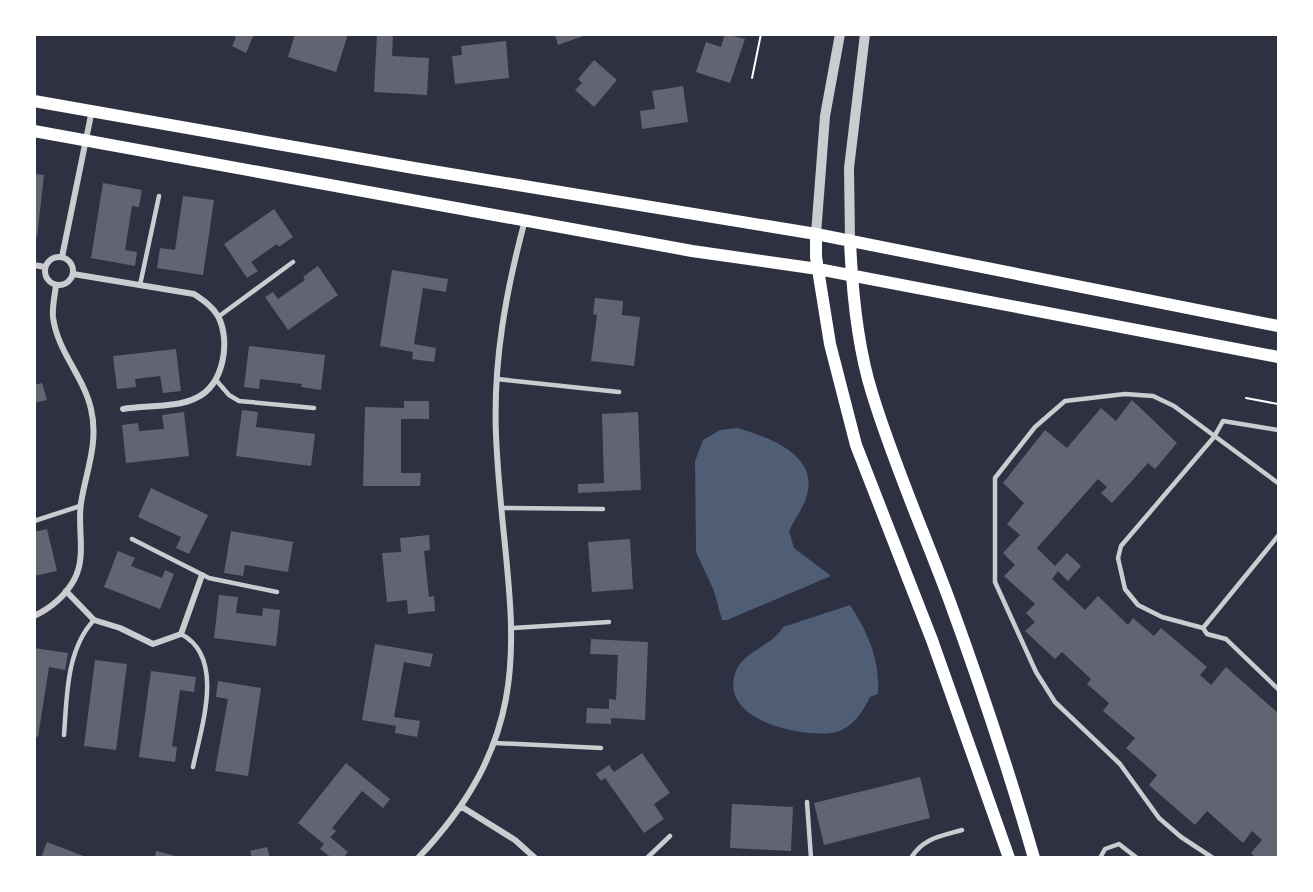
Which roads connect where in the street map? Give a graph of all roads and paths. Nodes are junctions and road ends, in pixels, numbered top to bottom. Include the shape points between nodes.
1 (761, 34) edge
2 (840, 34) edge
3 (865, 34) edge
4 (752, 78) dead end
5 (34, 101) edge
6 (92, 110) junction
7 (34, 131) edge
8 (86, 142) junction
9 (159, 196) dead end
10 (525, 220) junction
11 (816, 234) junction
12 (850, 240) junction
13 (62, 257) junction
14 (293, 262) dead end
15 (34, 265) edge
16 (45, 267) junction
17 (818, 269) junction
18 (73, 274) junction
19 (852, 275) junction
20 (56, 285) junction
21 (140, 285) junction
22 (218, 316) junction
23 (1278, 326) edge
24 (1278, 357) edge
25 (496, 379) junction
26 (216, 380) junction
27 (619, 392) dead end
28 (1246, 398) dead end
29 (1278, 404) edge
30 (314, 408) dead end
31 (123, 409) dead end
32 (1278, 430) edge
33 (1214, 437) junction
34 (1278, 483) edge
35 (80, 506) junction
36 (502, 508) junction
37 (603, 509) dead end
38 (34, 520) edge
39 (1278, 536) edge
40 (132, 539) dead end
41 (202, 574) junction
42 (66, 591) junction
43 (277, 592) dead end
44 (34, 616) edge
45 (94, 620) junction
46 (609, 622) dead end
47 (513, 628) junction
48 (1203, 628) junction
49 (181, 634) junction
50 (1278, 689) edge
51 (64, 735) dead end
52 (495, 742) junction
53 (601, 748) dead end
54 (193, 767) dead end
55 (807, 802) dead end
56 (462, 807) junction
57 (962, 830) dead end
58 (670, 836) dead end
59 (418, 858) edge
60 (535, 858) edge
61 (647, 858) edge
62 (811, 858) edge
63 (911, 858) edge
64 (1009, 858) edge
65 (1034, 858) edge
66 (1100, 858) edge
67 (1137, 858) edge
68 (1213, 858) edge

1 - 4 path
2 - 11 street via 825,116
3 - 12 street via 849,168
5 - 6 main road
6 - 8 street
6 - 11 main road
7 - 8 main road
8 - 10 main road
8 - 13 street
9 - 21 lane
10 - 17 main road via 692,251
10 - 25 street via 507,290
11 - 12 main road
11 - 17 main road
12 - 19 main road
12 - 23 main road
13 - 16 street via 51,258
13 - 18 street via 71,263
14 - 22 lane
15 - 16 street
16 - 20 street via 46,279
17 - 19 main road
17 - 64 main road via 830,344 856,445 932,640
18 - 20 street via 67,283
18 - 21 street
19 - 24 main road
19 - 65 main road via 871,391 987,704
20 - 35 street via 53,317 57,334 88,398 94,426 94,446
21 - 22 street via 194,294
22 - 26 street via 224,349
25 - 27 lane
25 - 36 street
26 - 30 lane via 239,401
26 - 31 street via 195,399
28 - 29 path
32 - 33 lane via 1223,420
33 - 34 lane
33 - 48 lane via 1120,546 1118,558 1125,590 1138,605 1162,617
33 - 68 lane via 1153,396 1125,394 1065,400 1035,427 995,478 995,582 1036,672 1055,702 1119,764 1159,818
35 - 38 lane
35 - 42 street via 79,568
36 - 37 lane
36 - 47 street
39 - 48 lane
40 - 41 lane
41 - 43 lane via 222,582
41 - 49 street
42 - 44 street via 48,609
42 - 45 street
45 - 49 street via 153,644
45 - 51 lane via 75,653
46 - 47 lane
47 - 52 street via 511,677
48 - 50 lane via 1207,634 1226,639
49 - 54 lane via 196,644 207,666 205,708
52 - 53 lane
52 - 56 street
55 - 62 lane
56 - 59 street
56 - 60 street via 515,840
57 - 63 lane via 927,840
58 - 61 lane
66 - 67 lane via 1105,849 1119,844

